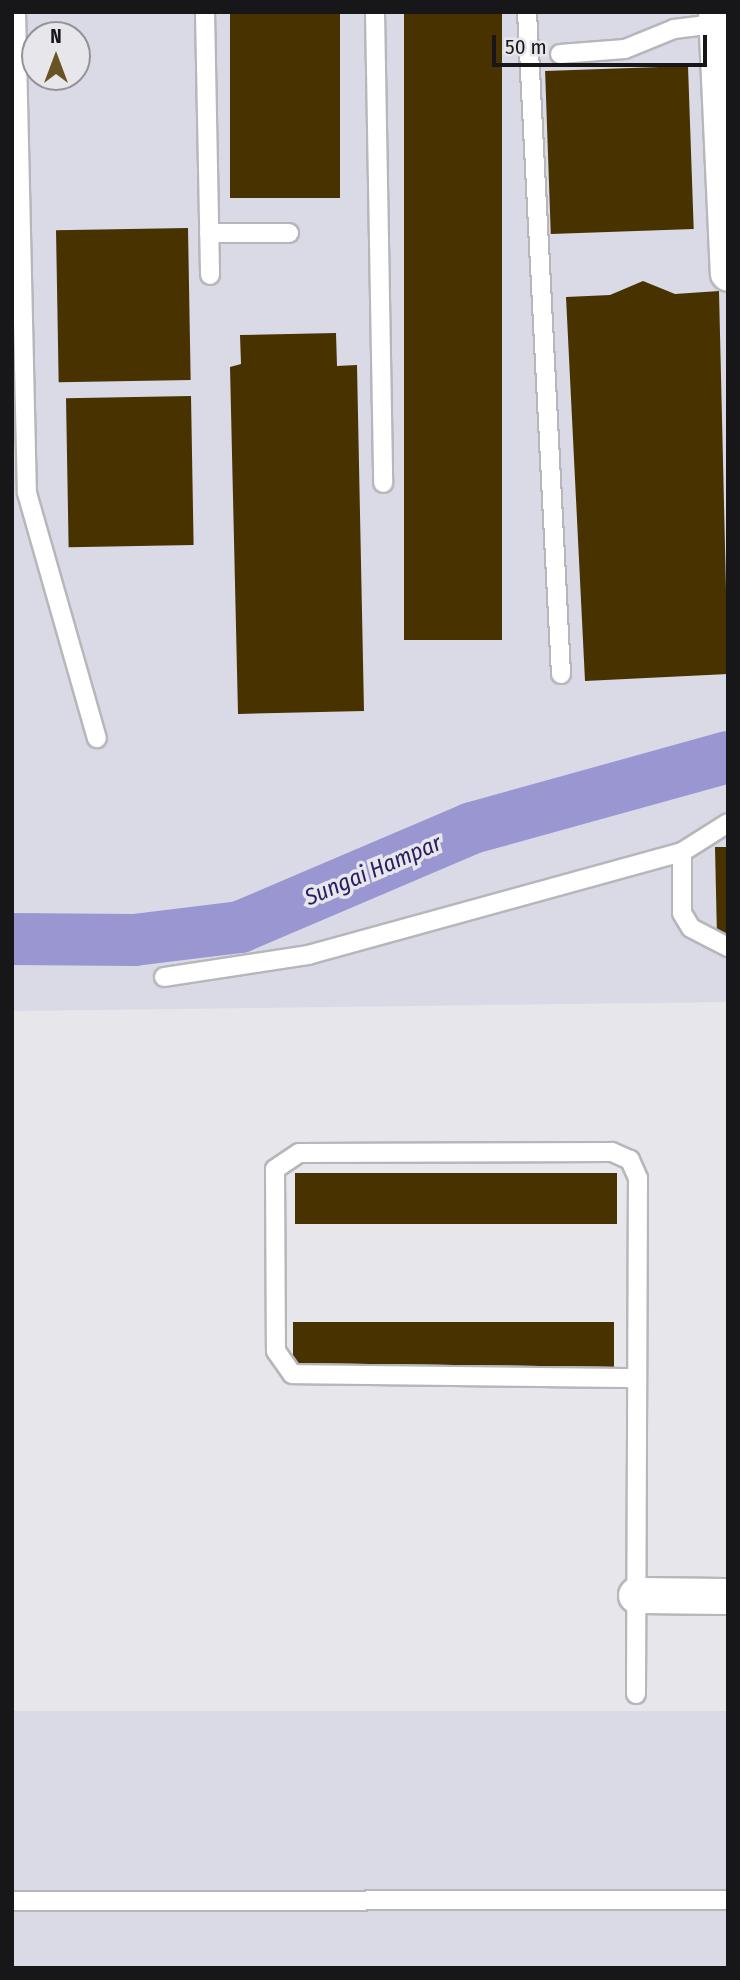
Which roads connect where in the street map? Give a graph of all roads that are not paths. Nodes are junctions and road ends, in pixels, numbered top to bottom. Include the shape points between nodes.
1 (16, 12) edge
2 (205, 12) edge
3 (375, 12) edge
4 (527, 12) edge
5 (715, 18) edge
6 (560, 54) dead end
7 (209, 233) junction
8 (289, 233) dead end
9 (728, 263) edge
10 (728, 273) edge
11 (210, 275) dead end
12 (383, 483) dead end
13 (561, 674) dead end
14 (97, 738) dead end
15 (728, 823) edge
16 (682, 852) junction
17 (728, 947) edge
18 (164, 977) dead end
19 (637, 1378) junction
20 (636, 1595) junction
21 (728, 1596) edge
22 (636, 1695) dead end
23 (728, 1900) edge
24 (12, 1901) edge

1 - 14 lane via 27,493
2 - 7 lane
3 - 12 lane
4 - 13 lane
5 - 6 lane via 625,49
5 - 9 street
7 - 8 lane
7 - 11 lane
9 - 10 street
15 - 16 lane
16 - 17 lane via 682,913 691,928
16 - 18 lane via 308,955
19 - 19 lane via 638,1178 622,1154 299,1153 275,1169 276,1351 292,1374
19 - 20 lane
20 - 21 street
20 - 22 lane
23 - 24 lane

